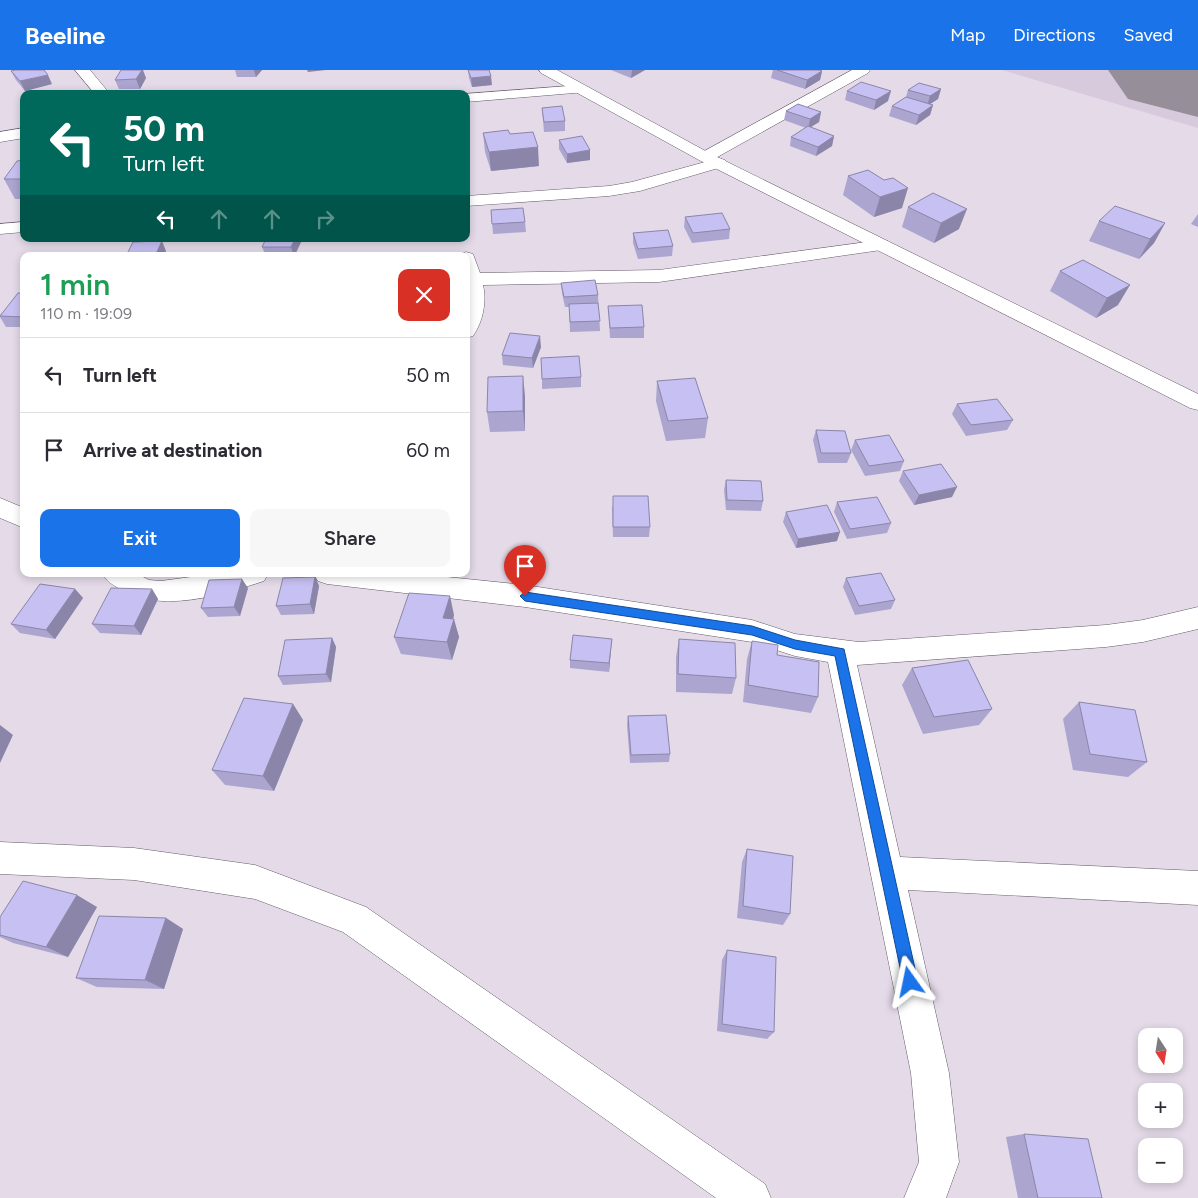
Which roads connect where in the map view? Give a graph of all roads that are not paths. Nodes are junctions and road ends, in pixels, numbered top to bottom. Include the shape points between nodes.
1 (82, 70) edge
2 (546, 70) edge
3 (863, 70) edge
4 (581, 89) junction
5 (100, 90) edge
6 (470, 98) edge
7 (20, 134) edge
8 (0, 137) edge
9 (712, 160) junction
10 (470, 201) edge
11 (20, 227) edge
12 (0, 229) edge
13 (882, 245) junction
14 (470, 272) edge
15 (472, 279) junction
16 (470, 322) edge
17 (1198, 403) edge
18 (0, 507) edge
19 (20, 517) edge
20 (121, 577) edge
21 (240, 577) edge
22 (387, 577) edge
23 (427, 579) edge
24 (1198, 618) edge
25 (840, 652) junction
26 (0, 858) edge
27 (887, 873) junction
28 (1198, 888) edge
29 (751, 1198) edge
30 (924, 1198) edge

1 - 5 street
2 - 4 street
3 - 9 street
4 - 6 street
4 - 9 street
7 - 8 street
9 - 10 street via 634,187
9 - 13 street
11 - 12 street
13 - 15 street via 659,276
13 - 17 street
14 - 15 street
15 - 16 street via 476,288 476,307
18 - 19 street
20 - 21 street via 139,588 169,591
22 - 23 street
23 - 25 street via 752,631 795,645
24 - 25 street via 1106,636 869,653
25 - 27 street
26 - 29 street via 134,864 255,882 354,919
27 - 28 street
27 - 30 street via 930,1073 939,1162

